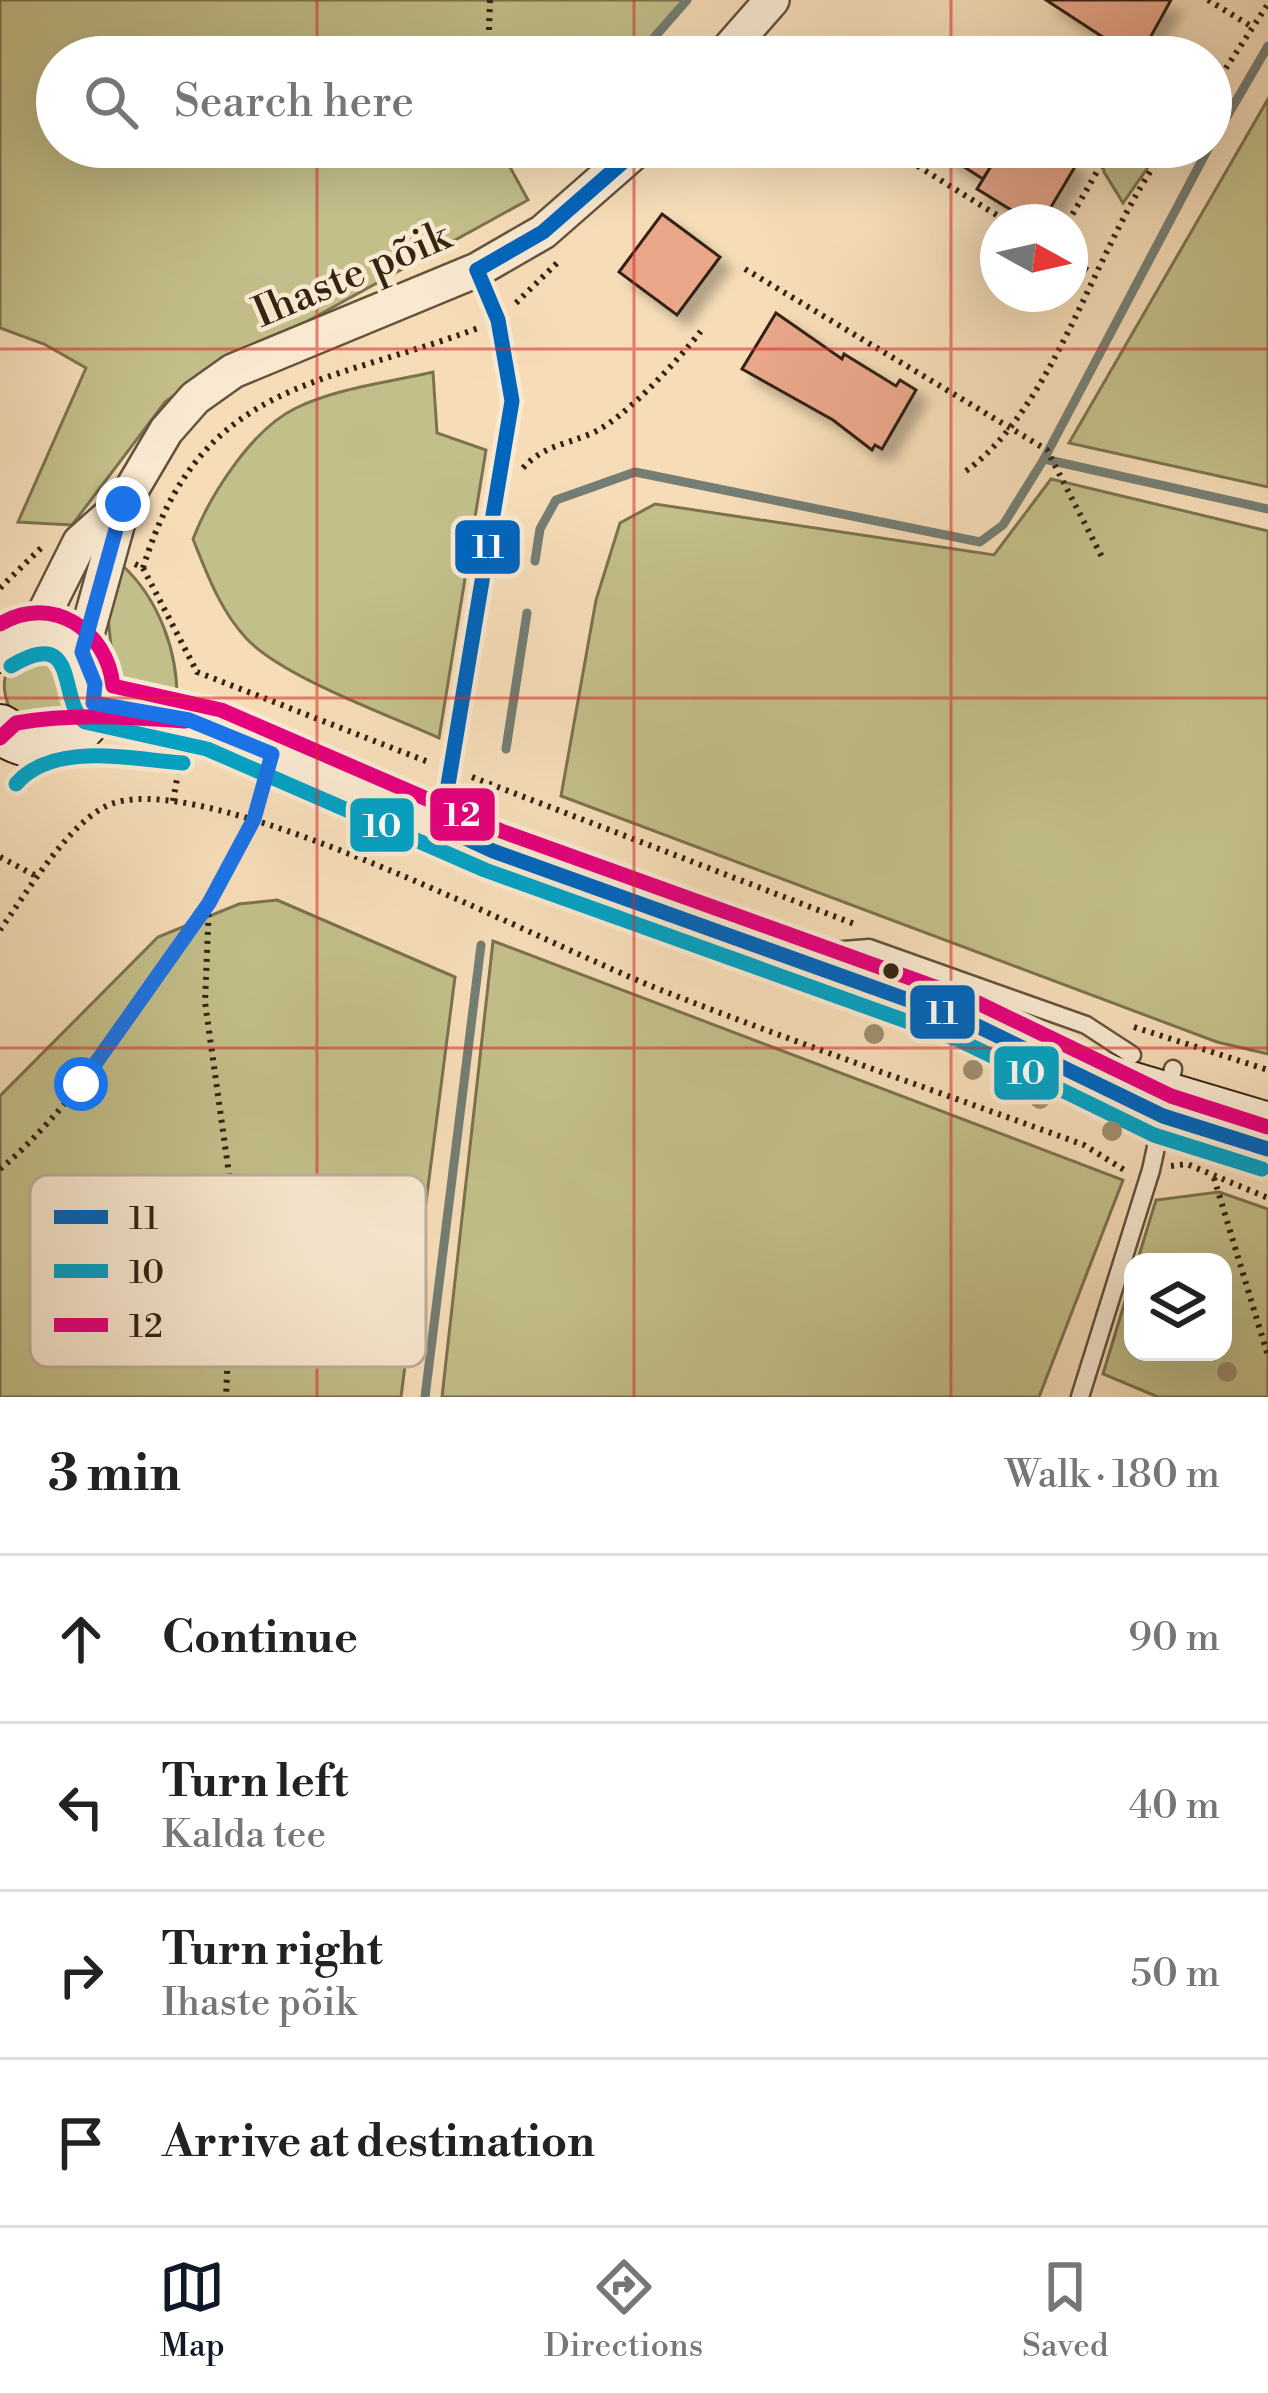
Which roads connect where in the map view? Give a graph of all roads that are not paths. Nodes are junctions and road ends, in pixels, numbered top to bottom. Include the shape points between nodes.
1 (772, 0) edge
2 (740, 36) edge
3 (606, 168) edge
4 (620, 168) edge
5 (613, 176) junction
6 (477, 270) junction
7 (96, 548) junction
8 (17, 640) edge
9 (82, 652) junction
10 (82, 718) junction
11 (8, 747) edge
12 (441, 827) junction
13 (782, 956) junction
14 (967, 1021) junction
15 (1151, 1072) junction
16 (1268, 1096) edge
17 (1268, 1126) edge
18 (1268, 1149) edge
19 (1080, 1397) edge

1 - 2 street
3 - 5 lane
4 - 5 street, Ihaste põik
5 - 6 street, Ihaste põik via 543,232
6 - 7 street, Ihaste põik via 233,371 195,398 166,431
6 - 12 lane via 498,320 512,401
7 - 8 street, Ihaste põik
7 - 9 street, Ihaste põik
8 - 9 street via 68,639
9 - 10 street via 95,684
10 - 11 street via 54,742
10 - 12 street via 189,720
12 - 13 street
13 - 14 street
13 - 15 lane via 869,948 1086,1024
14 - 15 street via 1061,1036
14 - 15 street via 1056,1064
15 - 16 street
15 - 17 street
15 - 18 lane
15 - 19 lane via 1150,1170

